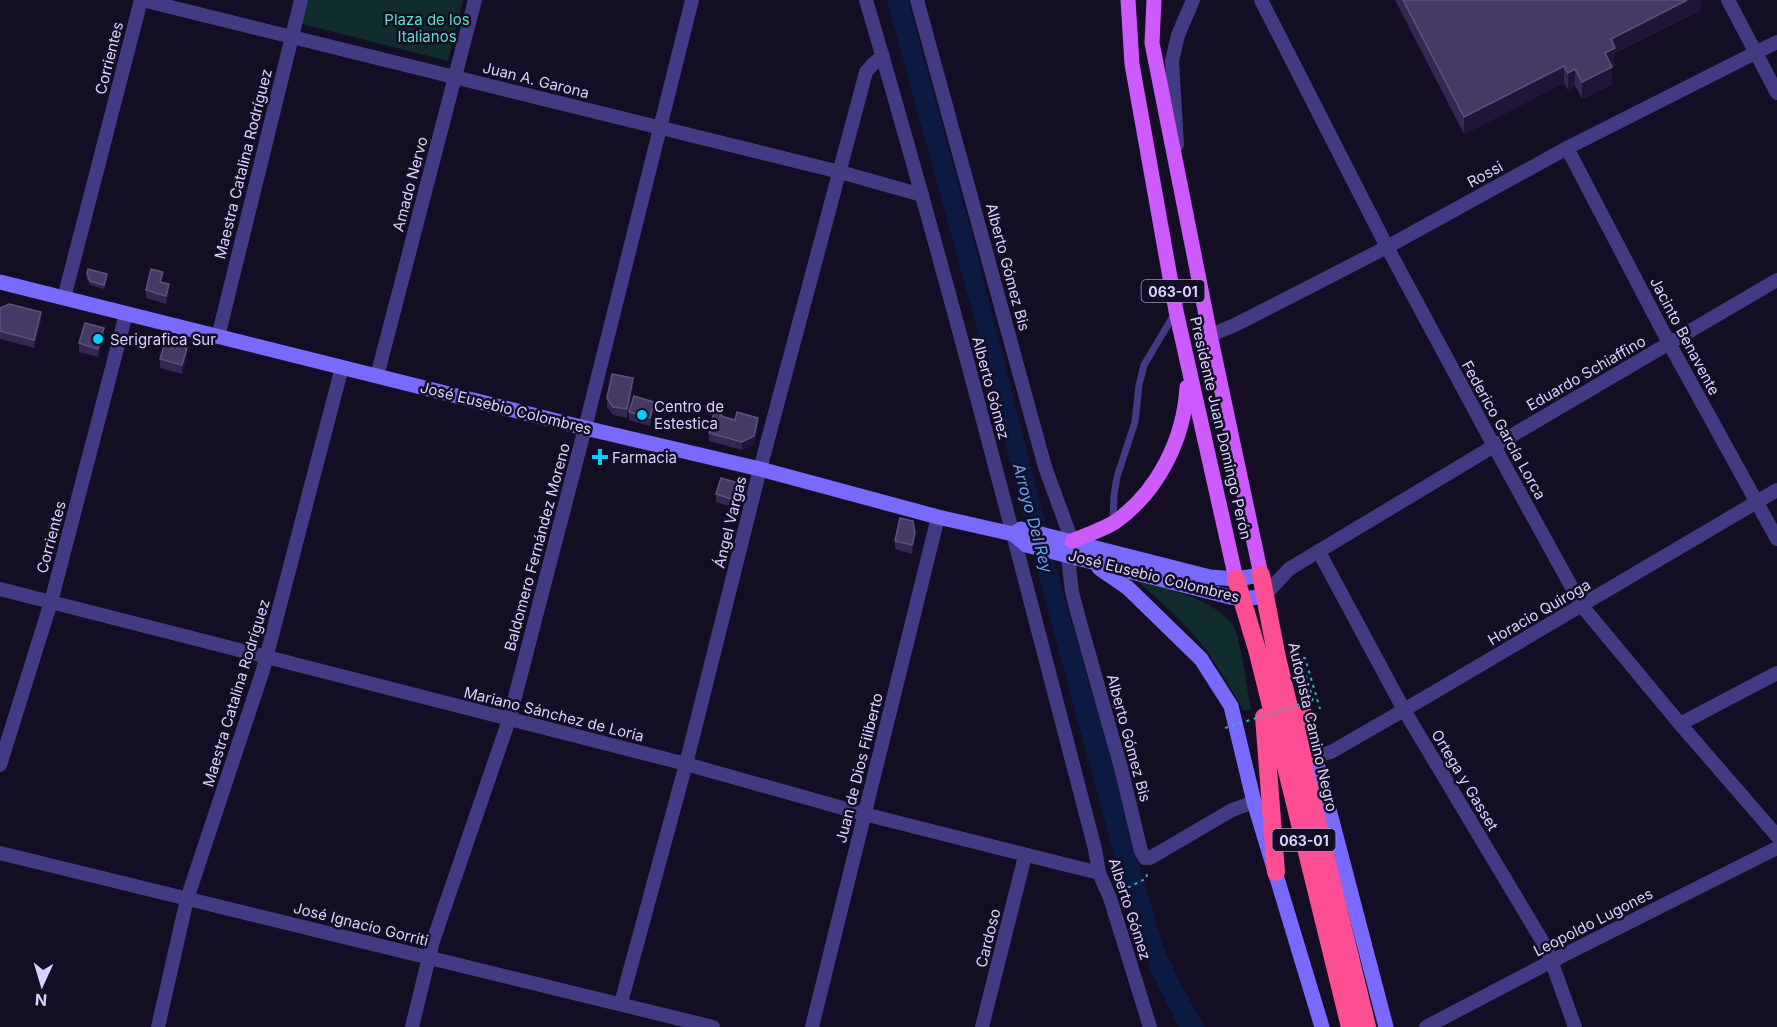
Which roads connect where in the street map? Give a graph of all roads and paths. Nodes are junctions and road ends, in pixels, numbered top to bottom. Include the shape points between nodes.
1 (141, 0) edge
2 (302, 0) edge
3 (475, 0) edge
4 (692, 0) edge
5 (866, 0) edge
6 (917, 0) edge
7 (1128, 0) edge
8 (1154, 0) edge
9 (1193, 0) edge
10 (1261, 0) edge
11 (1728, 0) edge
12 (292, 37) junction
13 (1777, 42) edge
14 (1756, 53) junction
15 (883, 56) junction
16 (455, 77) junction
17 (1777, 93) edge
18 (659, 127) junction
19 (1567, 148) junction
20 (840, 172) junction
21 (1180, 186) junction
22 (922, 195) junction
23 (1387, 247) junction
24 (1777, 280) edge
25 (0, 282) edge
26 (64, 298) junction
27 (1176, 311) junction
28 (126, 314) junction
29 (1210, 335) junction
30 (218, 337) junction
31 (1669, 343) junction
32 (342, 367) junction
33 (1188, 369) junction
34 (377, 376) junction
35 (585, 428) junction
36 (1494, 446) junction
37 (760, 469) junction
38 (1777, 490) edge
39 (1756, 502) junction
40 (938, 517) junction
41 (1113, 523) junction
42 (1017, 531) junction
43 (1777, 538) edge
44 (1064, 547) junction
45 (1319, 552) junction
46 (1092, 562) junction
47 (1290, 569) junction
48 (1261, 575) junction
49 (1236, 579) junction
50 (0, 589) edge
51 (1265, 594) junction
52 (1243, 599) junction
53 (51, 602) junction
54 (1582, 606) junction
55 (1258, 653) junction
56 (267, 658) junction
57 (1277, 658) junction
58 (1777, 673) edge
59 (1317, 701) dead end
60 (1404, 710) junction
61 (509, 720) junction
62 (1680, 724) junction
63 (1225, 728) dead end
64 (1315, 756) junction
65 (686, 764) junction
66 (0, 765) edge
67 (1254, 802) junction
68 (864, 814) junction
69 (1777, 836) edge
70 (1777, 848) edge
71 (0, 853) edge
72 (1025, 856) junction
73 (1276, 872) junction
74 (1099, 873) junction
75 (1147, 878) dead end
76 (1121, 891) dead end
77 (187, 898) junction
78 (429, 957) junction
79 (1552, 961) junction
80 (621, 1003) junction
81 (158, 1027) edge
82 (412, 1027) edge
83 (713, 1027) edge
84 (812, 1027) edge
85 (982, 1027) edge
86 (1150, 1027) edge
87 (1322, 1027) edge
88 (1350, 1027) edge
89 (1367, 1027) edge
90 (1386, 1027) edge
91 (1426, 1027) edge
92 (1575, 1027) edge

1 - 12 street, Juan A. Garona
1 - 26 street, Corrientes
2 - 12 street, Maestra Catalina Rodríguez
3 - 16 street, Amado Nervo
4 - 18 street, Baldomero Fernández Moreno
5 - 15 street, Alberto Gómez
6 - 44 street, Alberto Gómez Bis
7 - 27 main road, Presidente Juan Domingo Perón / 063-01 via 1132,64
8 - 21 main road, Presidente Juan Domingo Perón / 063-01 via 1152,43
9 - 21 street via 1172,61
10 - 23 street, Federico García Lorca
11 - 14 street
12 - 16 street, Juan A. Garona
12 - 30 street, Maestra Catalina Rodríguez
13 - 14 street, Rossi
14 - 17 street
14 - 19 street, Rossi
15 - 20 street, Ángel Vargas via 866,72
15 - 22 street, Alberto Gómez
16 - 18 street, Juan A. Garona
16 - 34 street, Amado Nervo
18 - 20 street, Juan A. Garona
18 - 35 street, Baldomero Fernández Moreno
19 - 23 street, Rossi
19 - 31 street, Jacinto Benavente
20 - 22 street, Juan A. Garona
20 - 37 street, Ángel Vargas
21 - 29 main road, Presidente Juan Domingo Perón / 063-01
22 - 42 street, Alberto Gómez
23 - 29 street, Rossi
23 - 36 street, Federico García Lorca
24 - 31 street, Eduardo Schiaffino
25 - 26 street, José Eusebio Colombres
26 - 28 street, José Eusebio Colombres
27 - 33 main road, Presidente Juan Domingo Perón / 063-01
27 - 41 lane via 1144,365 1135,422 1114,495
28 - 30 street, José Eusebio Colombres
28 - 53 street, Corrientes
29 - 48 main road, Presidente Juan Domingo Perón / 063-01
30 - 32 street, José Eusebio Colombres
31 - 36 street, Eduardo Schiaffino
31 - 39 street, Jacinto Benavente
32 - 34 street, José Eusebio Colombres
32 - 56 street, Maestra Catalina Rodríguez
33 - 41 main road via 1186,410 1169,455 1140,502
33 - 49 main road, Presidente Juan Domingo Perón / 063-01
34 - 35 street, José Eusebio Colombres
35 - 37 street, José Eusebio Colombres
35 - 61 street, Baldomero Fernández Moreno
36 - 45 street, Eduardo Schiaffino
36 - 54 street, Federico García Lorca
37 - 40 street, José Eusebio Colombres
37 - 65 street, Ángel Vargas
38 - 39 street, Horacio Quiroga
39 - 43 street, Jacinto Benavente
39 - 54 street, Horacio Quiroga
40 - 42 street, José Eusebio Colombres
40 - 68 street, Juan de Dios Filiberto
41 - 44 main road
42 - 44 street, José Eusebio Colombres
42 - 44 street, José Eusebio Colombres via 1026,545
42 - 74 street, Alberto Gómez
44 - 46 street, José Eusebio Colombres
44 - 49 street, José Eusebio Colombres
44 - 67 street, Alberto Gómez Bis via 1072,592 1145,858
45 - 47 street, Eduardo Schiaffino
45 - 60 street, Ortega y Gasset
46 - 52 street, José Eusebio Colombres
46 - 67 street via 1128,588 1201,659 1234,713
47 - 48 street, Eduardo Schiaffino
47 - 51 street, Eduardo Schiaffino
48 - 49 street, José Eusebio Colombres
48 - 51 highway, Autopista Camino Negro / 063-01
49 - 52 highway, 063-01
50 - 53 street, Mariano Sánchez de Loria
51 - 52 street, José Eusebio Colombres
51 - 57 highway, Autopista Camino Negro / 063-01
52 - 55 highway, 063-01
53 - 56 street, Mariano Sánchez de Loria
53 - 66 street, Corrientes
54 - 60 street, Horacio Quiroga
54 - 62 street, Federico García Lorca
55 - 73 highway
55 - 88 highway, 063-01
56 - 61 street, Mariano Sánchez de Loria
56 - 77 street, Maestra Catalina Rodríguez
57 - 64 highway via 1295,686
57 - 89 highway, Autopista Camino Negro / 063-01
58 - 62 street
59 - 63 path, bridge via 1305,658 1301,659 1313,700
60 - 64 street, Horacio Quiroga via 1331,752
60 - 79 street, Ortega y Gasset
61 - 65 street, Mariano Sánchez de Loria
61 - 78 street, Baldomero Fernández Moreno
62 - 69 street, Federico García Lorca
64 - 90 street
65 - 68 street, Mariano Sánchez de Loria
65 - 80 street, Ángel Vargas
67 - 73 street
68 - 72 street, Mariano Sánchez de Loria
68 - 84 street, Juan de Dios Filiberto
70 - 79 street, Leopoldo Lugones
71 - 77 street, José Ignacio Gorriti
72 - 74 street, Mariano Sánchez de Loria
72 - 85 street, Cardoso
73 - 87 street
74 - 86 street, Alberto Gómez
75 - 76 path
77 - 78 street, José Ignacio Gorriti
77 - 81 street, Maestra Catalina Rodríguez
78 - 80 street, José Ignacio Gorriti
78 - 82 street, Baldomero Fernández Moreno
79 - 91 street, Leopoldo Lugones
79 - 92 street, Ortega y Gasset
80 - 83 street, José Ignacio Gorriti

